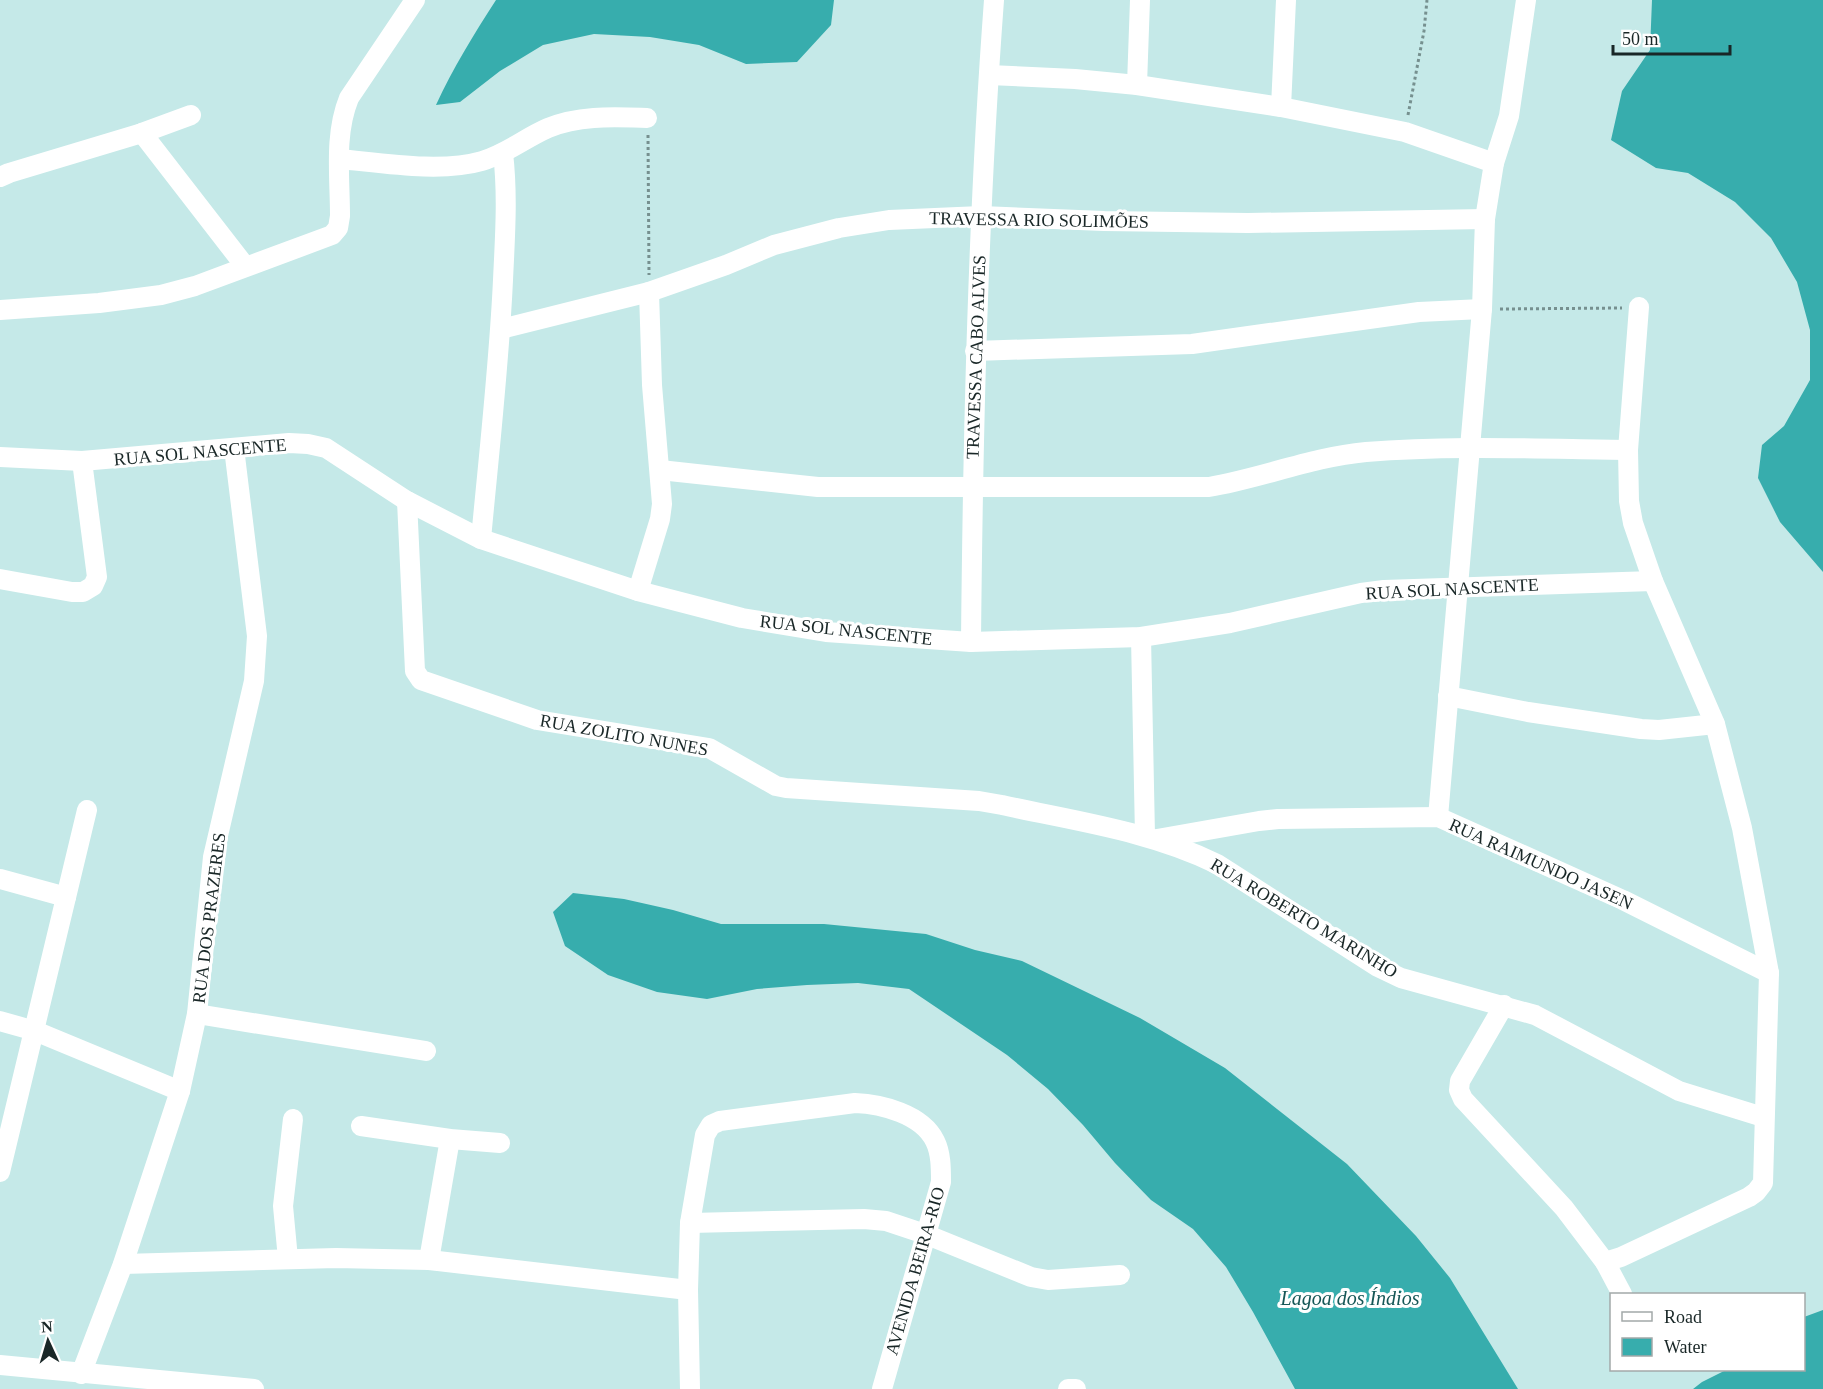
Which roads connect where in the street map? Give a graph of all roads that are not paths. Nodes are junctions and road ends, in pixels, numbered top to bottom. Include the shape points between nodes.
1 (415, 0) edge
2 (994, 0) edge
3 (1140, 0) edge
4 (1286, 0) edge
5 (1526, 0) edge
6 (989, 75) junction
7 (1137, 85) junction
8 (1281, 107) junction
9 (190, 115) dead end
10 (647, 118) road end
11 (142, 133) junction
12 (503, 153) junction
13 (340, 159) junction
14 (1494, 163) junction
15 (0, 177) edge
16 (981, 216) junction
17 (1485, 219) junction
18 (245, 266) junction
19 (649, 292) junction
20 (1639, 307) road end
21 (1482, 309) junction
22 (0, 310) edge
23 (501, 329) junction
24 (975, 351) junction
25 (234, 448) junction
26 (1470, 448) junction
27 (1628, 450) junction
28 (0, 458) edge
29 (82, 461) junction
30 (660, 470) junction
31 (972, 488) junction
32 (407, 501) junction
33 (481, 539) junction
34 (0, 579) edge
35 (1653, 581) junction
36 (1457, 586) junction
37 (638, 591) junction
38 (1141, 637) junction
39 (971, 642) junction
40 (1448, 696) junction
41 (1715, 724) junction
42 (87, 810) dead end
43 (1437, 817) junction
44 (1151, 838) junction
45 (0, 879) edge
46 (66, 897) junction
47 (1769, 973) junction
48 (1504, 1005) junction
49 (197, 1014) junction
50 (0, 1021) edge
51 (35, 1031) junction
52 (426, 1052) dead end
53 (180, 1091) junction
54 (1763, 1117) junction
55 (293, 1119) dead end
56 (361, 1126) dead end
57 (450, 1139) junction
58 (500, 1143) dead end
59 (0, 1172) edge
60 (690, 1223) junction
61 (925, 1234) junction
62 (288, 1259) junction
63 (429, 1260) junction
64 (1605, 1262) junction
65 (123, 1264) junction
66 (1120, 1275) dead end
67 (688, 1290) junction
68 (1621, 1293) edge
69 (0, 1365) edge
70 (81, 1374) junction
71 (254, 1389) edge
72 (690, 1389) edge
73 (882, 1389) edge
74 (1068, 1389) edge
75 (1076, 1389) edge

1 - 13 street via 349,98 339,129
2 - 6 street, TRAVESSA CABO ALVES
3 - 7 street
4 - 8 street
5 - 14 street via 1509,116
6 - 7 street
6 - 16 street, TRAVESSA CABO ALVES
7 - 8 street
8 - 14 street via 1405,132
9 - 11 street
10 - 12 street via 574,120 549,128
11 - 15 street
11 - 18 street
12 - 13 street via 463,165 441,166
12 - 23 street via 506,209
13 - 18 street via 340,216 332,235
14 - 17 street
16 - 17 street, TRAVESSA RIO SOLIMÕES via 1248,223
16 - 19 street, TRAVESSA RIO SOLIMÕES via 889,220 839,228 774,244
16 - 24 street, TRAVESSA CABO ALVES
17 - 21 street
18 - 22 street via 161,296
19 - 23 street, TRAVESSA RIO SOLIMÕES
19 - 30 street
20 - 27 street
21 - 24 street via 1419,312 1192,344
21 - 26 street
23 - 33 street
24 - 31 street, TRAVESSA CABO ALVES
25 - 29 street, RUA SOL NASCENTE
25 - 32 street, RUA SOL NASCENTE via 289,443 326,448
25 - 49 street, RUA DOS PRAZERES via 257,636 255,669 213,857
26 - 27 street
26 - 31 street via 1330,457 1209,487
26 - 36 street
27 - 35 street via 1633,523
28 - 29 street, RUA SOL NASCENTE
29 - 34 street via 97,577 93,586 83,592 72,592
30 - 31 street via 818,487
30 - 37 street via 660,519
31 - 39 street, TRAVESSA CABO ALVES
32 - 33 street, RUA SOL NASCENTE
32 - 44 street, RUA ZOLITO NUNES via 415,671 421,680 537,720 709,748 776,786 980,801
33 - 37 street, RUA SOL NASCENTE
35 - 36 street, RUA SOL NASCENTE
35 - 41 street
36 - 38 street, RUA SOL NASCENTE via 1361,592 1230,623
36 - 40 street
37 - 39 street, RUA SOL NASCENTE via 742,618 826,632
38 - 39 street, RUA SOL NASCENTE
38 - 44 street
40 - 41 street via 1641,729
40 - 43 street
41 - 47 street via 1742,828
42 - 46 street
43 - 44 street, RUA RAIMUNDO JASEN via 1278,819
43 - 47 street, RUA RAIMUNDO JASEN via 1623,900
44 - 48 street, RUA ROBERTO MARINHO via 1216,864 1401,978
45 - 46 street
46 - 51 street
47 - 54 street
48 - 54 street, RUA ROBERTO MARINHO via 1550,1022 1679,1090
48 - 64 street via 1460,1081 1459,1090 1564,1208
49 - 52 street
49 - 53 street, RUA DOS PRAZERES
50 - 51 street
51 - 53 street
51 - 59 street
53 - 65 street, RUA DOS PRAZERES
54 - 64 street via 1762,1183 1756,1192
55 - 62 street via 283,1206
56 - 57 street
57 - 58 street
57 - 63 street
60 - 61 street via 874,1220
60 - 61 street, AVENIDA BEIRA-RIO via 705,1136 711,1125 855,1103 876,1104 902,1113 923,1125 935,1139 941,1182
60 - 67 street
61 - 66 street via 1031,1277 1048,1280
61 - 73 street, AVENIDA BEIRA-RIO
62 - 63 street
62 - 65 street
63 - 67 street
64 - 68 street
65 - 70 street, RUA DOS PRAZERES
67 - 72 street
69 - 70 street
70 - 71 street
74 - 75 street

